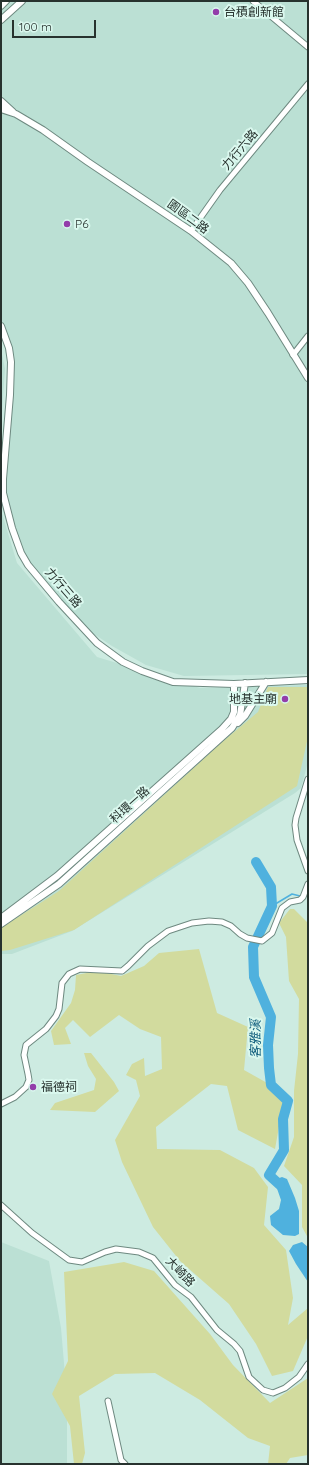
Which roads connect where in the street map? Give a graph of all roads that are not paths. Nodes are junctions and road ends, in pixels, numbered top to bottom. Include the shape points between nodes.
1 (6, 1) edge
2 (22, 1) edge
3 (253, 1) edge
4 (1, 6) edge
5 (1, 20) edge
6 (308, 47) edge
7 (308, 84) edge
8 (1, 101) edge
9 (1, 108) edge
10 (16, 114) junction
11 (191, 231) junction
12 (1, 326) edge
13 (308, 336) edge
14 (293, 355) junction
15 (308, 378) edge
16 (308, 680) edge
17 (266, 682) junction
18 (245, 683) junction
19 (234, 684) junction
20 (235, 725) junction
21 (308, 779) edge
22 (308, 871) edge
23 (308, 884) edge
24 (1, 918) edge
25 (1, 924) edge
26 (1, 1104) edge
27 (1, 1205) edge
28 (308, 1364) edge
29 (108, 1401) dead end
30 (125, 1464) edge

1 - 4 street
2 - 5 street
3 - 6 street
7 - 11 street, 力行六路 via 220,190
8 - 10 street, 園區二路
9 - 10 street, 園區二路
10 - 11 street, 園區二路 via 44,130
11 - 14 street, 園區二路 via 231,263 248,283
12 - 19 street, 力行三路 via 11,362 3,493 12,528 28,565 97,643 123,662 173,682
13 - 14 street
14 - 15 street, 園區二路
16 - 17 street, 力行三路
17 - 18 street, 力行三路
17 - 20 street via 245,716
18 - 19 street, 力行三路
18 - 20 street, 科環一路 via 240,716
19 - 24 street, 科環一路 via 234,712 222,729 57,876
20 - 25 street, 科環一路 via 59,884
21 - 22 street via 295,826
23 - 26 street via 300,900 290,902 282,908 272,933 262,941 252,940 222,922 192,923 168,930 122,971 80,969 69,974 62,983 56,1016 46,1029 26,1044 26,1087 15,1097
27 - 28 street, 大崎路 via 32,1233 69,1260 82,1262 116,1249 139,1252 153,1258 175,1286 191,1297 217,1330 240,1351 249,1377 263,1390 273,1393 286,1388
29 - 30 street via 121,1460

